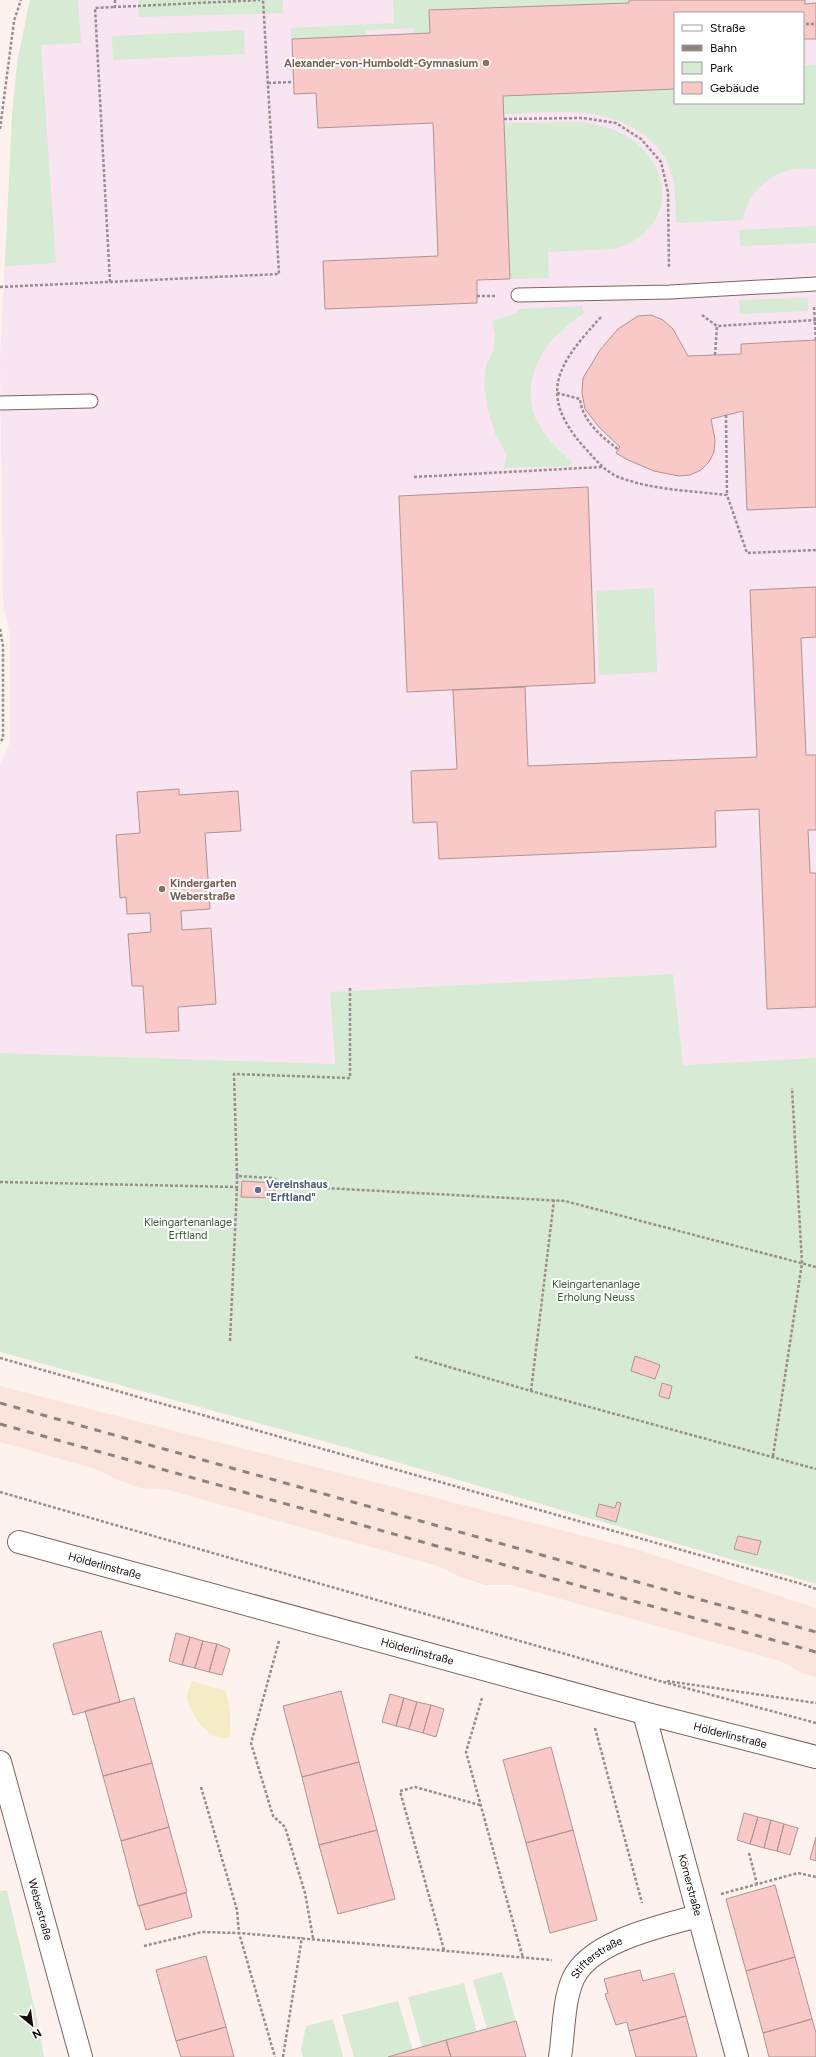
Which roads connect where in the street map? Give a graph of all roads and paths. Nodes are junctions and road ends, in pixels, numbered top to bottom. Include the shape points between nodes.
1 (21, 0) edge
2 (115, 0) edge
3 (262, 0) edge
4 (115, 6) junction
5 (806, 24) dead end
6 (816, 24) edge
7 (293, 82) dead end
8 (268, 83) junction
9 (504, 119) dead end
10 (0, 129) edge
11 (110, 282) junction
12 (815, 284) edge
13 (0, 287) edge
14 (670, 292) junction
15 (518, 295) dead end
16 (697, 312) dead end
17 (607, 313) dead end
18 (815, 320) edge
19 (718, 326) junction
20 (816, 340) edge
21 (715, 355) dead end
22 (556, 393) junction
23 (91, 401) dead end
24 (0, 403) edge
25 (726, 415) dead end
26 (619, 450) dead end
27 (602, 467) junction
28 (414, 477) dead end
29 (727, 495) junction
30 (816, 550) edge
31 (0, 629) edge
32 (0, 743) edge
33 (350, 986) dead end
34 (792, 1088) dead end
35 (237, 1176) junction
36 (0, 1182) edge
37 (237, 1186) junction
38 (554, 1200) junction
39 (802, 1263) junction
40 (816, 1267) edge
41 (230, 1341) dead end
42 (415, 1357) dead end
43 (0, 1358) edge
44 (531, 1391) junction
45 (773, 1456) junction
46 (816, 1469) edge
47 (0, 1492) edge
48 (19, 1542) dead end
49 (816, 1589) edge
50 (287, 1615) junction
51 (490, 1671) junction
52 (656, 1680) junction
53 (587, 1698) junction
54 (816, 1703) edge
55 (644, 1713) junction
56 (816, 1724) edge
57 (816, 1757) edge
58 (0, 1762) edge
59 (201, 1787) dead end
60 (480, 1805) junction
61 (749, 1853) dead end
62 (816, 1877) edge
63 (757, 1884) junction
64 (696, 1908) junction
65 (650, 1930) junction
66 (239, 1933) junction
67 (302, 1937) junction
68 (313, 1938) junction
69 (144, 1946) dead end
70 (444, 1950) junction
71 (523, 1958) junction
72 (584, 1963) junction
73 (82, 2057) edge
74 (275, 2057) edge
75 (283, 2057) edge
76 (560, 2057) edge
77 (737, 2057) edge

1 - 10 path via 14,21
2 - 4 path
3 - 4 path
3 - 8 path
4 - 11 path via 95,8
5 - 6 path
7 - 8 path
8 - 11 path via 279,274
9 - 14 path via 583,118 616,123 641,138 661,162 668,192
11 - 13 path
12 - 14 lane
12 - 18 path
14 - 15 lane
16 - 19 path
17 - 22 path via 582,338 568,357 557,380
18 - 19 path
18 - 20 path
19 - 21 path
22 - 26 path via 580,399 584,414 593,427
22 - 27 path via 559,409 566,424
23 - 24 lane
25 - 29 path
27 - 28 path
27 - 29 path via 620,478 640,483
29 - 30 path via 747,553
31 - 32 path via 3,646 3,738
33 - 35 path via 350,1078 234,1074
34 - 39 path
35 - 37 path
35 - 38 path via 273,1178 287,1186
36 - 37 path
37 - 41 path
38 - 39 path
38 - 44 path
39 - 40 path
39 - 45 path
42 - 44 path
43 - 49 path
44 - 45 path
45 - 46 path
47 - 52 path
48 - 50 street, Hölderlinstraße
50 - 51 street, Hölderlinstraße
50 - 68 path via 251,1743 272,1816 285,1827 305,1893
51 - 53 street, Hölderlinstraße
51 - 60 path via 466,1752
52 - 54 path
52 - 56 path
53 - 55 street, Hölderlinstraße
53 - 65 path
55 - 57 street, Hölderlinstraße
55 - 64 street, Körnerstraße
58 - 73 street, Weberstraße
59 - 66 path via 237,1910
60 - 70 path via 415,1787 400,1791
60 - 71 path
61 - 63 path
62 - 63 path via 798,1873
63 - 64 path
64 - 65 street, Stifterstraße
64 - 77 street, Körnerstraße
65 - 72 street, Stifterstraße via 634,1934
66 - 67 path
66 - 69 path via 202,1932
66 - 74 path
67 - 68 path
67 - 75 path
68 - 70 path
70 - 71 path
71 - 72 path
72 - 76 street, Stifterstraße via 574,1978 568,1996

